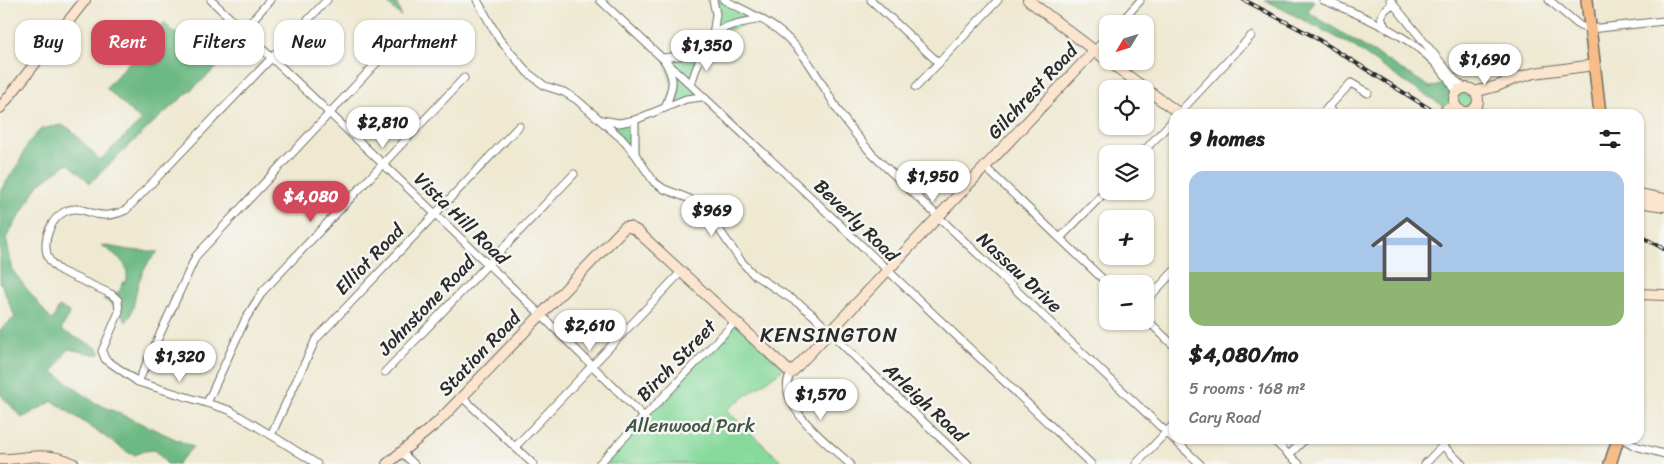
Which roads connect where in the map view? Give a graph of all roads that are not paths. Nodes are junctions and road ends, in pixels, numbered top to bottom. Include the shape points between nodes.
1 (85, 0) edge
2 (270, 0) edge
3 (327, 0) edge
4 (477, 0) edge
5 (600, 0) edge
6 (713, 0) edge
7 (724, 0) edge
8 (870, 0) edge
9 (998, 0) edge
10 (1028, 0) edge
11 (1323, 0) edge
12 (1549, 0) edge
13 (1587, 0) edge
14 (1140, 1) edge
15 (215, 2) edge
16 (1392, 2) edge
17 (1127, 15) edge
18 (762, 18) junction
19 (1378, 19) junction
20 (232, 20) edge
21 (253, 20) edge
22 (1664, 21) edge
23 (1590, 29) junction
24 (712, 35) junction
25 (1252, 36) dead end
26 (1099, 46) edge
27 (264, 51) edge
28 (1094, 51) junction
29 (702, 53) junction
30 (1099, 55) edge
31 (271, 58) junction
32 (663, 58) junction
33 (939, 63) junction
34 (375, 65) edge
35 (1594, 66) junction
36 (1120, 70) edge
37 (464, 78) dead end
38 (691, 84) junction
39 (916, 88) dead end
40 (1368, 93) dead end
41 (702, 97) junction
42 (1463, 106) edge
43 (1328, 107) edge
44 (0, 108) edge
45 (665, 108) junction
46 (1172, 109) edge
47 (1184, 109) edge
48 (1599, 109) edge
49 (330, 114) junction
50 (602, 120) junction
51 (636, 120) junction
52 (1169, 124) edge
53 (518, 126) dead end
54 (1149, 145) edge
55 (635, 154) junction
56 (382, 164) junction
57 (985, 167) junction
58 (574, 174) dead end
59 (1644, 195) edge
60 (1099, 198) edge
61 (1664, 199) edge
62 (1644, 203) edge
63 (1664, 206) edge
64 (435, 214) junction
65 (938, 216) junction
66 (1060, 238) junction
67 (488, 264) junction
68 (887, 270) junction
69 (681, 272) junction
70 (1099, 275) edge
71 (1169, 277) edge
72 (1154, 293) edge
73 (1644, 294) edge
74 (1664, 295) edge
75 (540, 314) junction
76 (735, 322) junction
77 (1154, 327) edge
78 (830, 332) junction
79 (1169, 341) edge
80 (592, 366) junction
81 (384, 372) dead end
82 (791, 373) junction
83 (138, 382) junction
84 (462, 397) junction
85 (206, 402) junction
86 (644, 417) junction
87 (1169, 429) edge
88 (1166, 432) junction
89 (271, 435) junction
90 (1169, 435) edge
91 (1179, 444) edge
92 (1277, 444) edge
93 (1300, 444) edge
94 (1616, 444) edge
95 (1632, 444) edge
96 (1442, 446) joint
97 (515, 447) junction
98 (402, 453) junction
99 (1664, 454) edge
100 (1289, 455) junction
101 (0, 459) edge
102 (19, 461) edge
103 (74, 464) edge
104 (317, 464) edge
105 (387, 464) edge
106 (414, 464) edge
107 (532, 464) edge
108 (600, 464) edge
109 (850, 464) edge
110 (968, 464) edge
111 (1092, 464) edge
112 (1136, 464) edge
113 (1200, 464) edge
114 (1299, 464) edge
115 (1425, 464) edge
116 (1462, 464) edge
117 (1610, 464) edge

1 - 44 street
2 - 21 street
3 - 31 street
4 - 50 street, Arleigh Road via 499,39 528,73 545,86 577,100
5 - 32 street, Beverly Road
6 - 24 street via 716,14
7 - 18 street, Nassau Drive
8 - 33 street
9 - 33 street
10 - 28 street
11 - 19 street
12 - 23 street via 1580,26
13 - 23 main road
14 - 17 street
15 - 20 street, Vista Hill Road
16 - 19 street
16 - 42 street via 1455,80
18 - 24 street
18 - 65 street, Nassau Drive via 801,53 840,114 872,154
19 - 42 street via 1429,58 1449,80
22 - 23 street
23 - 35 main road
24 - 29 street
25 - 47 street
26 - 28 street
27 - 31 street, Vista Hill Road
28 - 30 street
28 - 57 street, Gilchrest Road
29 - 32 street
29 - 38 street
31 - 49 street, Vista Hill Road
31 - 83 street via 126,210 104,216 86,210 72,210 53,222 46,242 50,261 61,271 118,300 120,312 102,352 107,360
32 - 38 street, Beverly Road
32 - 45 street via 672,73 673,87
33 - 39 street
34 - 49 street
35 - 42 street via 1514,78
35 - 48 main road
36 - 46 street
37 - 56 street
38 - 41 street, Beverly Road
40 - 43 street via 1351,83
41 - 45 street via 686,99
41 - 68 street, Beverly Road
45 - 51 street
49 - 56 street, Vista Hill Road
49 - 83 street via 196,256
50 - 51 street via 619,123
50 - 55 street, Arleigh Road
51 - 55 street
52 - 54 street
53 - 64 street, Elliot Road
55 - 78 street, Arleigh Road via 654,182 690,199 707,212 753,274 801,305
56 - 64 street, Vista Hill Road
56 - 85 street via 263,291 246,318
57 - 65 street, Gilchrest Road
57 - 66 street
58 - 67 street, Johnstone Road
59 - 61 street
60 - 66 street
62 - 63 street
64 - 67 street, Vista Hill Road
64 - 89 street, Elliot Road via 316,339
65 - 68 street, Gilchrest Road
65 - 88 street, Nassau Drive
66 - 70 street
67 - 75 street, Vista Hill Road
67 - 81 street, Johnstone Road
68 - 78 street, Gilchrest Road
68 - 111 street, Beverly Road
69 - 75 street, Station Road via 637,231 625,227
69 - 76 street, Station Road
69 - 80 street
71 - 72 street
73 - 74 street
75 - 80 street, Vista Hill Road
75 - 84 street, Station Road
76 - 82 street, Station Road
76 - 86 street, Birch Street
77 - 79 street
78 - 82 street, Gilchrest Road
78 - 110 street, Arleigh Road
80 - 86 street, Vista Hill Road
80 - 97 street
82 - 109 street via 786,389 793,407
83 - 85 street
84 - 97 street
84 - 98 street, Station Road
85 - 89 street via 229,410
86 - 108 street, Birch Street
87 - 88 street
88 - 90 street, Nassau Drive
88 - 112 street
89 - 104 street
91 - 113 street, Nassau Drive
92 - 100 street
93 - 100 street
94 - 117 main road
95 - 99 street
96 - 115 street
96 - 116 street
97 - 107 street
98 - 105 street, Station Road
98 - 106 street
100 - 114 street
101 - 102 street
102 - 103 street via 47,456

